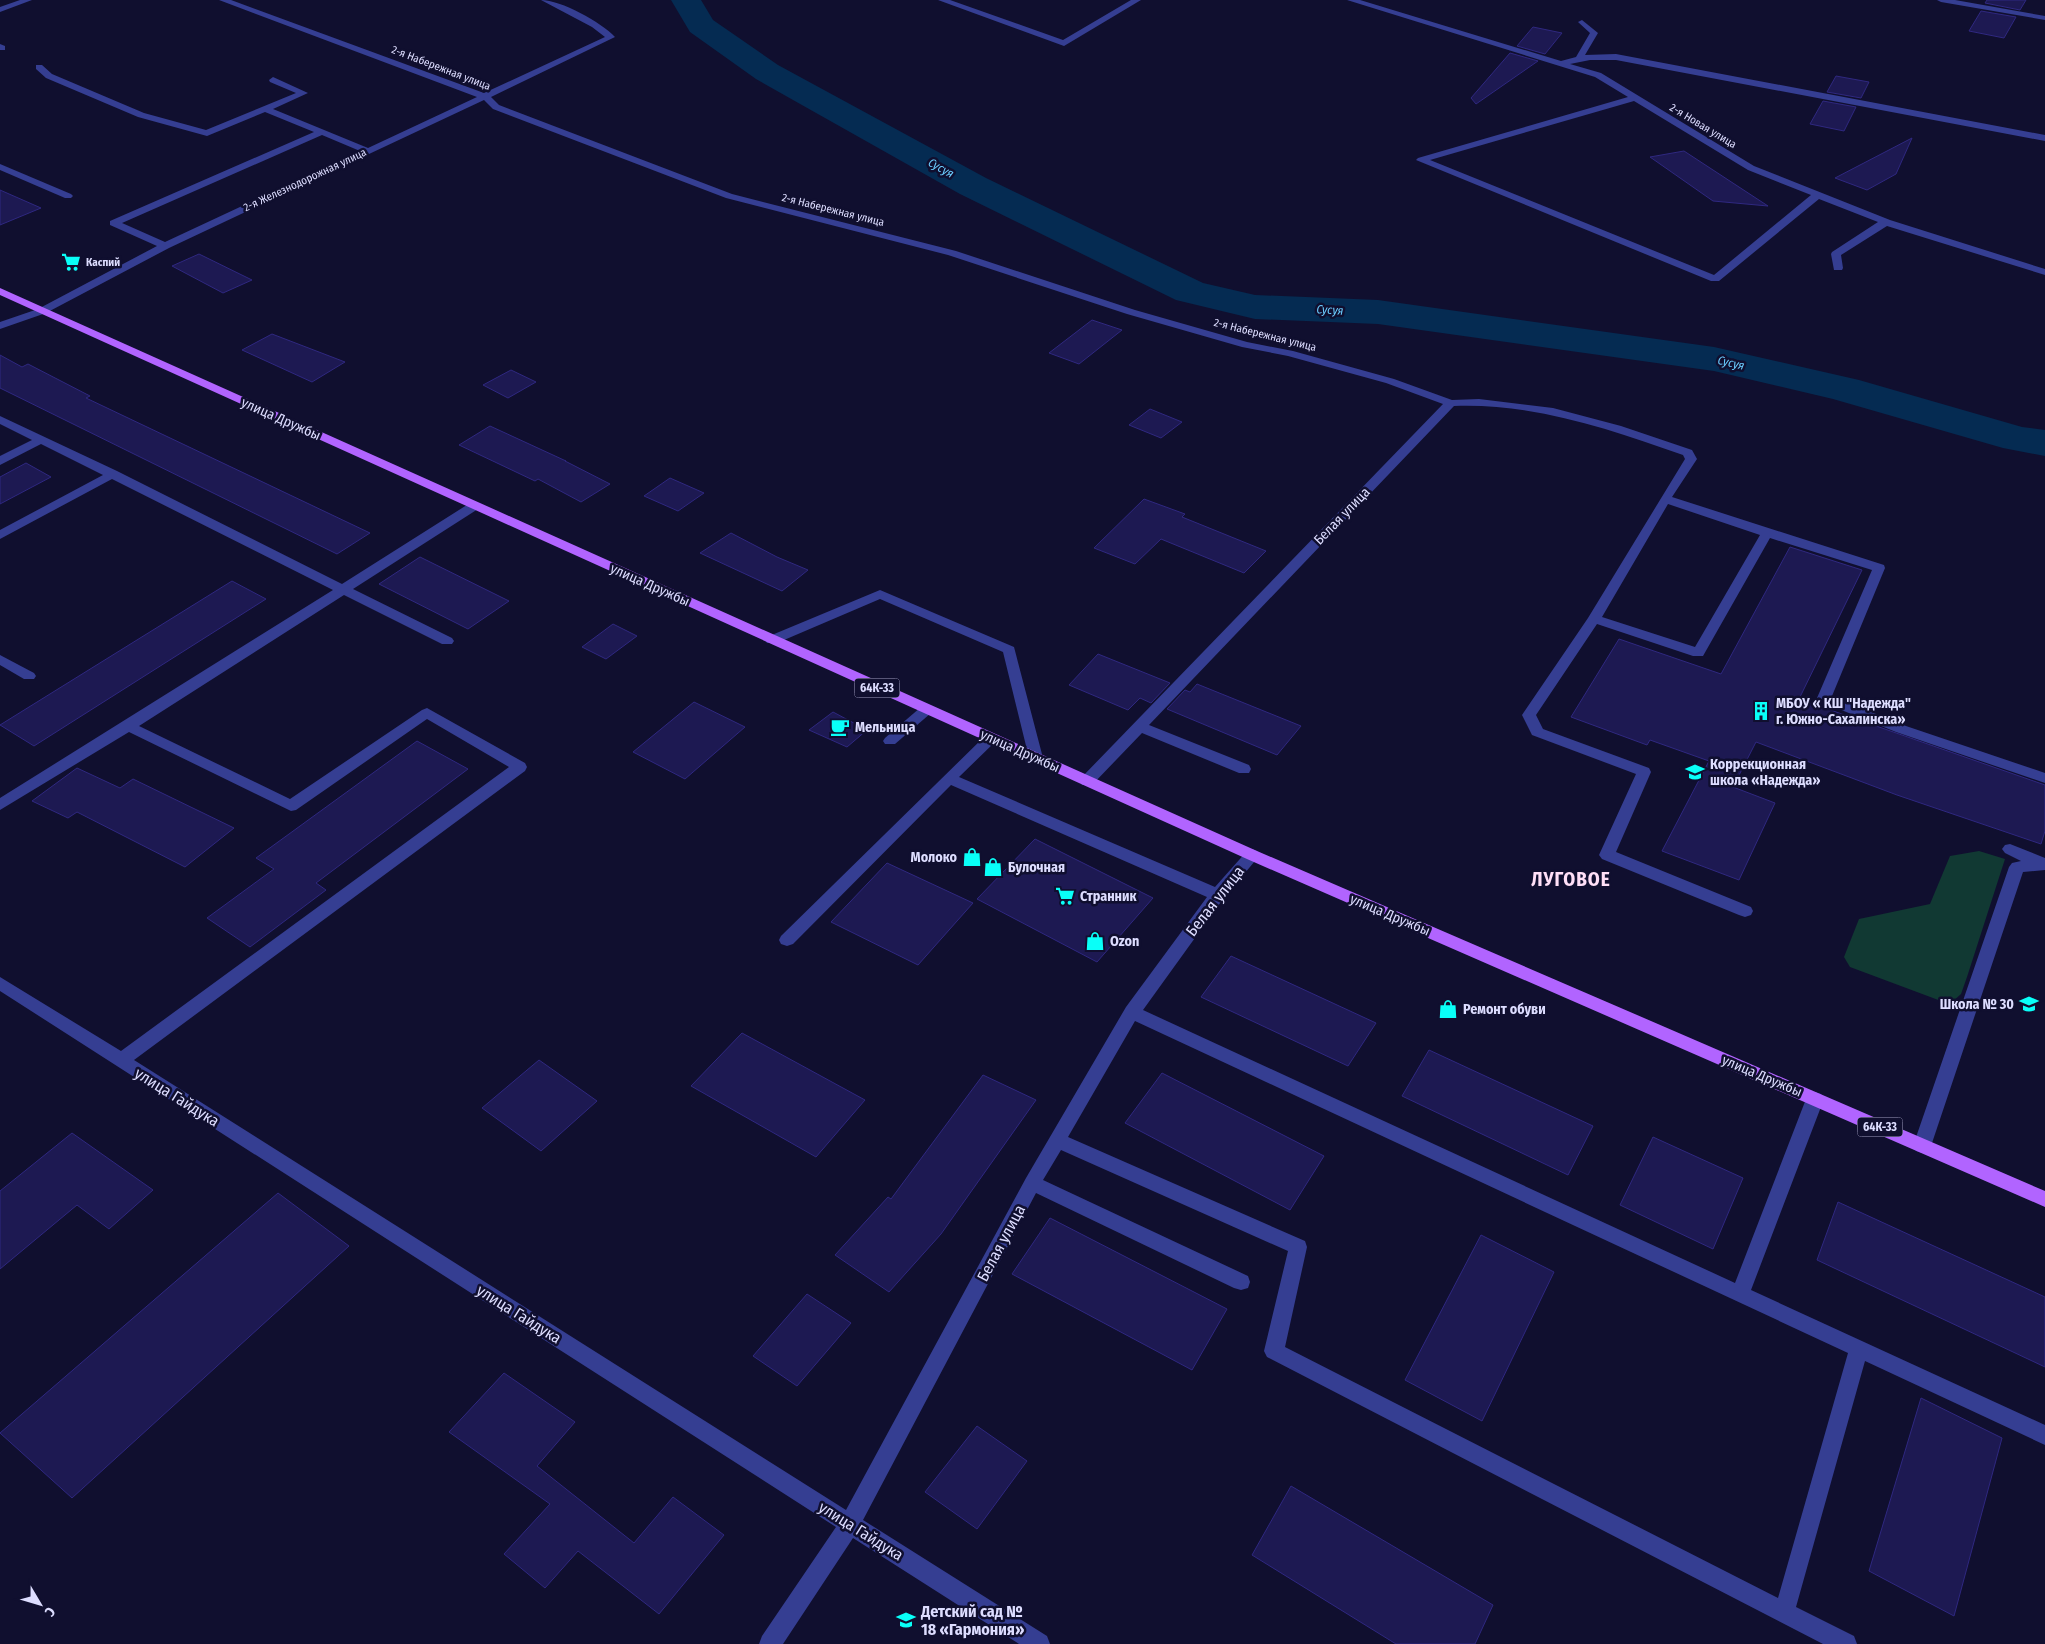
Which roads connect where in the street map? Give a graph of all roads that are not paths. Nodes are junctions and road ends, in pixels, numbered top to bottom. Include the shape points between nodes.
1 (28, 0) edge
2 (223, 0) edge
3 (545, 0) edge
4 (942, 0) edge
5 (1137, 0) edge
6 (1351, 0) edge
7 (1941, 0) edge
8 (0, 10) edge
9 (2045, 18) edge
10 (1582, 22) dead end
11 (1579, 59) junction
12 (1562, 63) junction
13 (39, 67) dead end
14 (273, 80) dead end
15 (486, 97) junction
16 (1635, 98) junction
17 (265, 108) junction
18 (322, 132) junction
19 (2045, 138) edge
20 (368, 151) junction
21 (0, 167) edge
22 (1817, 195) junction
23 (68, 196) dead end
24 (1886, 222) junction
25 (165, 246) junction
26 (1838, 268) dead end
27 (2045, 272) edge
28 (0, 291) edge
29 (42, 311) junction
30 (0, 326) edge
31 (1451, 403) junction
32 (0, 419) edge
33 (42, 439) junction
34 (0, 461) edge
35 (113, 474) junction
36 (1665, 499) junction
37 (474, 506) junction
38 (1767, 533) junction
39 (0, 535) edge
40 (344, 589) junction
41 (1594, 619) junction
42 (772, 640) junction
43 (447, 642) dead end
44 (0, 659) edge
45 (28, 676) dead end
46 (926, 710) junction
47 (128, 726) junction
48 (1140, 727) junction
49 (991, 738) junction
50 (890, 741) dead end
51 (1036, 758) junction
52 (1244, 769) dead end
53 (949, 778) junction
54 (2045, 778) edge
55 (1087, 781) junction
56 (0, 805) edge
57 (2010, 849) dead end
58 (1252, 855) junction
59 (2043, 864) edge
60 (1217, 895) junction
61 (1745, 911) dead end
62 (786, 940) dead end
63 (0, 983) edge
64 (1132, 1012) junction
65 (120, 1061) junction
66 (1815, 1099) junction
67 (1058, 1140) junction
68 (1922, 1146) junction
69 (1032, 1184) junction
70 (2045, 1199) edge
71 (1241, 1282) dead end
72 (1740, 1294) junction
73 (1859, 1348) junction
74 (2045, 1435) edge
75 (850, 1524) junction
76 (1784, 1613) junction
77 (770, 1644) edge
78 (1038, 1644) edge
79 (1846, 1644) edge

1 - 8 street
2 - 15 street, 2-я Набережная улица
3 - 15 street, 2-я Железнодорожная улица via 611,36
4 - 5 street via 1064,43
6 - 12 street, 2-я Новая улица
7 - 9 street
10 - 11 street via 1594,33
11 - 12 street
11 - 19 street via 1616,57
12 - 16 street, 2-я Новая улица via 1598,75
13 - 17 street via 49,76 141,115 207,133
14 - 17 street via 304,93
15 - 20 street, 2-я Железнодорожная улица
15 - 31 street, 2-я Набережная улица via 496,107 729,196 952,253 1131,312 1390,381
16 - 22 street, 2-я Новая улица via 1751,168
16 - 22 street via 1421,160 1715,279
17 - 18 street
18 - 20 street
18 - 25 street via 114,223
20 - 25 street, 2-я Железнодорожная улица
21 - 23 street
22 - 24 street, 2-я Новая улица
24 - 26 street via 1836,254
24 - 27 street, 2-я Новая улица
25 - 29 street, 2-я Железнодорожная улица
28 - 29 main road, улица Дружбы / 64К-33
29 - 30 street, 2-я Железнодорожная улица
29 - 37 main road, улица Дружбы / 64К-33
31 - 36 street via 1479,402 1553,410 1688,453 1690,459
31 - 48 street, Белая улица
32 - 33 street
33 - 34 street
33 - 35 street
35 - 39 street
35 - 40 street
36 - 38 street
36 - 41 street
37 - 40 street
37 - 42 main road, улица Дружбы / 64К-33
38 - 41 street via 1698,653
38 - 54 street via 1880,568 1824,698 1901,729
40 - 43 street
40 - 47 street
41 - 61 street via 1529,715 1537,732 1644,772 1607,856
42 - 46 main road, улица Дружбы / 64К-33
42 - 51 street via 880,594 1009,650
44 - 45 street
46 - 49 main road, улица Дружбы / 64К-33
46 - 50 street
47 - 56 street
47 - 65 street via 291,806 427,712 520,767
48 - 52 street
48 - 55 street, Белая улица
49 - 51 main road, улица Дружбы / 64К-33
49 - 53 street
51 - 55 main road, улица Дружбы / 64К-33
53 - 60 street
53 - 62 street
55 - 58 main road, улица Дружбы / 64К-33
57 - 59 street
58 - 60 street, Белая улица
58 - 66 main road, улица Дружбы / 64К-33
59 - 68 street via 2017,867
60 - 64 street, Белая улица
63 - 65 street, улица Гайдука
64 - 67 street, Белая улица
64 - 72 street
65 - 75 street, улица Гайдука
66 - 68 main road, улица Дружбы / 64К-33
66 - 72 street
67 - 69 street, Белая улица
67 - 76 street via 1298,1247 1274,1351
68 - 70 main road, улица Дружбы / 64К-33
69 - 71 street
69 - 75 street, Белая улица
72 - 73 street
73 - 74 street
73 - 76 street
75 - 77 street, Белая улица
75 - 78 street, улица Гайдука
76 - 79 street

